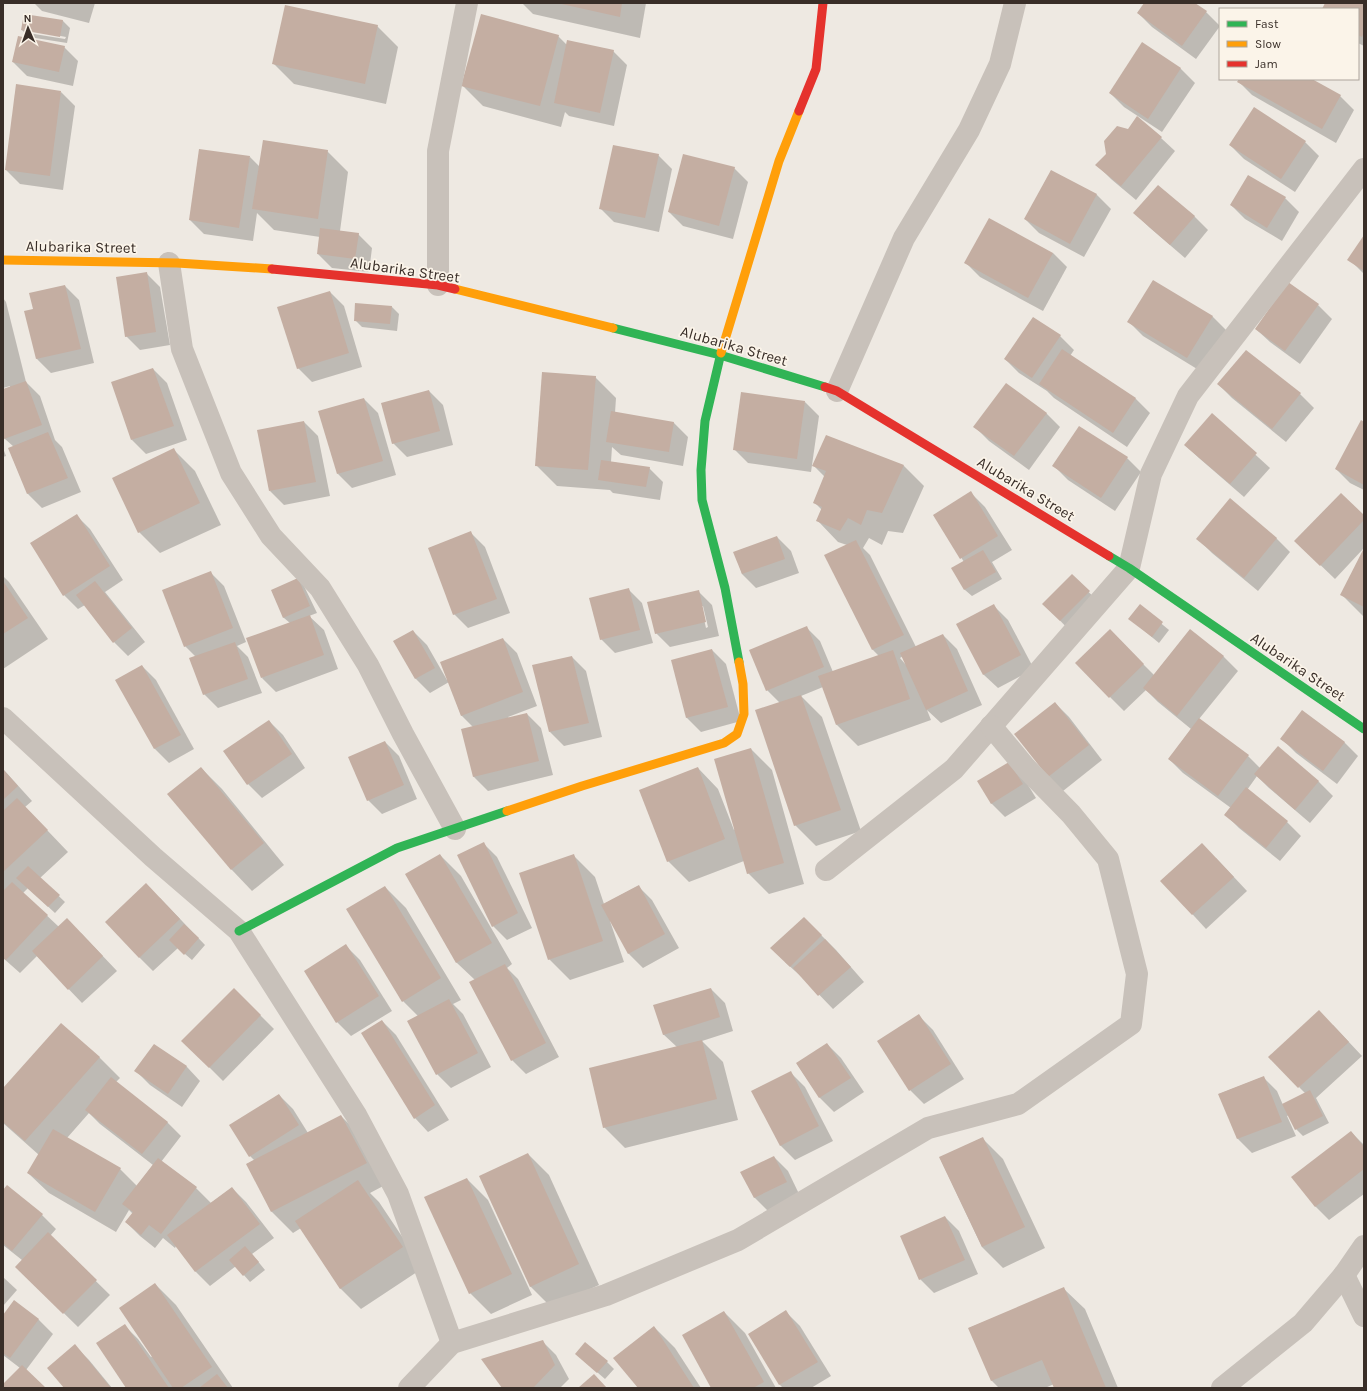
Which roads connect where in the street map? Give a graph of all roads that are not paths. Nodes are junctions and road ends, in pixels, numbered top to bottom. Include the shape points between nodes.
1 (467, 3) edge
2 (823, 3) edge
3 (1015, 3) edge
4 (1364, 169) edge
5 (3, 260) edge
6 (169, 263) junction
7 (438, 285) junction
8 (720, 355) junction
9 (837, 391) junction
10 (1128, 568) junction
11 (3, 718) edge
12 (991, 726) junction
13 (1364, 729) edge
14 (455, 829) junction
15 (826, 870) dead end
16 (239, 930) junction
17 (1364, 1246) edge
18 (1344, 1275) junction
19 (1364, 1316) edge
20 (452, 1343) junction
21 (409, 1388) edge
22 (1222, 1388) edge

1 - 7 street via 438,151
2 - 8 street via 816,69 779,160
3 - 9 street via 1000,64 969,130 904,238
4 - 10 street via 1188,396 1151,474
5 - 6 street, Alubarika Street
6 - 7 street, Alubarika Street via 276,269
6 - 14 street via 182,349 231,473 271,536 320,588 368,665
7 - 8 street, Alubarika Street
8 - 9 street, Alubarika Street
8 - 14 street via 705,421 701,470 702,500 725,588 744,684 744,714 737,734 724,743 582,786
9 - 10 street, Alubarika Street
10 - 12 street
10 - 13 street, Alubarika Street
11 - 16 street via 153,857
12 - 15 street via 954,769
12 - 20 street via 1108,859 1137,974 1131,1024 1018,1104 928,1128 738,1240 606,1295
14 - 16 street via 397,848
16 - 20 street via 356,1115 398,1194
17 - 18 street
18 - 19 street
18 - 22 street via 1303,1323
20 - 21 street

